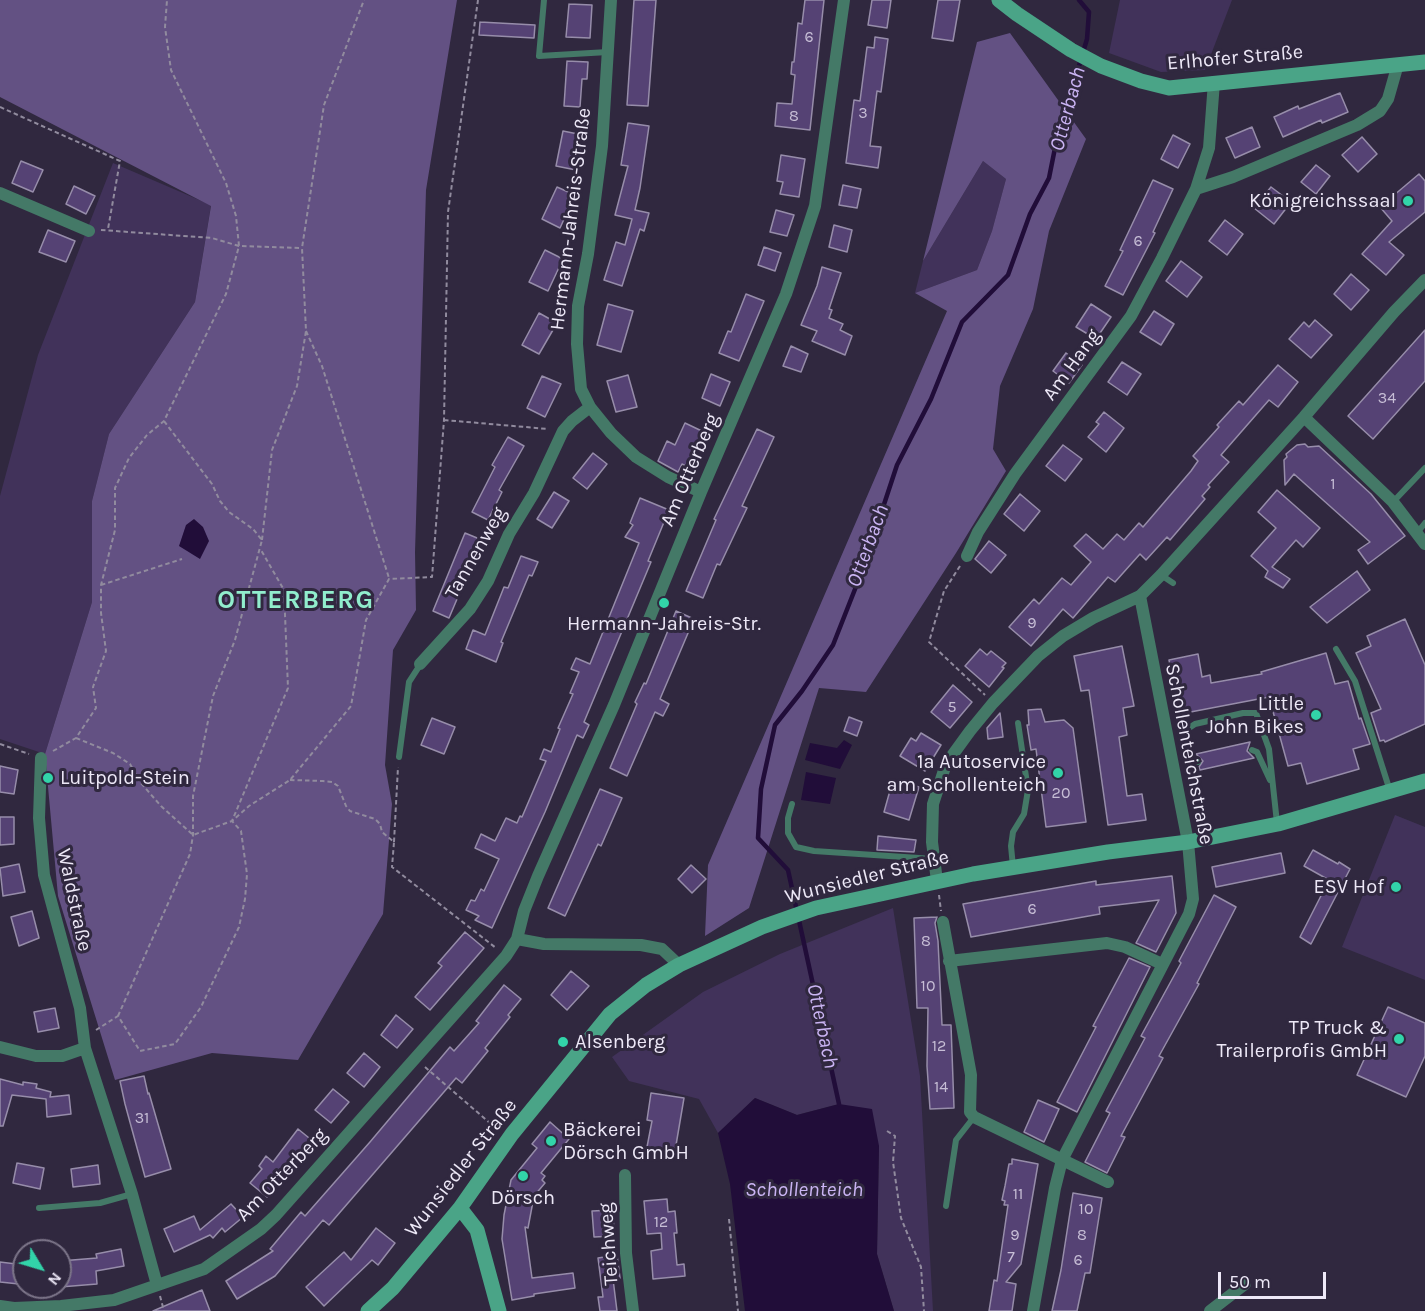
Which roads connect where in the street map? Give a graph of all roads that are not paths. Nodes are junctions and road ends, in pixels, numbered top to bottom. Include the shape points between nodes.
1 (544, 0) edge
2 (610, 0) edge
3 (844, 0) edge
4 (999, 0) edge
5 (608, 52) junction
6 (1425, 62) edge
7 (1398, 64) junction
8 (1214, 82) junction
9 (1196, 189) junction
10 (0, 193) edge
11 (89, 231) road end
12 (1425, 280) edge
13 (590, 407) junction
14 (1304, 417) junction
15 (1425, 468) edge
16 (701, 492) junction
17 (1393, 502) junction
18 (1425, 523) edge
19 (1417, 533) junction
20 (1425, 544) edge
21 (967, 556) road end
22 (1161, 575) junction
23 (1173, 584) dead end
24 (1140, 596) junction
25 (1336, 649) dead end
26 (420, 664) joint
27 (1018, 723) dead end
28 (1252, 750) dead end
29 (399, 757) road end
30 (41, 758) road end
31 (1198, 762) dead end
32 (1425, 781) edge
33 (1273, 785) junction
34 (1390, 791) junction
35 (792, 804) dead end
36 (1278, 824) junction
37 (1188, 842) junction
38 (934, 859) junction
39 (1013, 868) junction
40 (938, 881) junction
41 (943, 922) road end
42 (517, 939) junction
43 (949, 961) junction
44 (1162, 964) junction
45 (679, 965) junction
46 (85, 1044) junction
47 (0, 1047) edge
48 (974, 1117) junction
49 (1062, 1160) junction
50 (625, 1175) dead end
51 (1108, 1182) dead end
52 (132, 1194) junction
53 (946, 1206) dead end
54 (39, 1208) dead end
55 (460, 1208) junction
56 (1245, 1284) dead end
57 (157, 1285) junction
58 (0, 1306) edge
59 (368, 1311) edge
60 (499, 1311) edge
61 (633, 1311) edge
62 (1033, 1311) edge
63 (1210, 1311) edge

1 - 5 lane via 539,56
2 - 5 street, Hermann-Jahreis-Straße
3 - 16 street, Am Otterberg via 815,206 786,294
4 - 8 main road, Erlhofer Straße via 1101,66 1169,88
5 - 13 street, Hermann-Jahreis-Straße via 602,146 578,306 581,389
6 - 7 main road, Erlhofer Straße
7 - 8 main road, Erlhofer Straße
7 - 9 street via 1388,99 1380,111 1233,177
8 - 9 street, Am Hang via 1209,148
9 - 21 street, Am Hang via 1131,316 1015,474
10 - 11 street
12 - 14 street
13 - 16 street, Hermann-Jahreis-Straße via 636,457
13 - 26 street, Tannenweg via 563,431 534,493 470,609
14 - 17 street
14 - 22 street
15 - 17 lane
16 - 42 street, Am Otterberg via 614,705 538,876
17 - 19 street
18 - 19 lane
19 - 20 street
22 - 23 lane
22 - 24 street
24 - 37 street, Schollenteichstraße
24 - 38 street via 1063,636 993,703 946,764 933,804
25 - 34 lane via 1355,681
26 - 29 lane, Tannenweg via 409,682
27 - 39 lane via 1028,790 1024,814 1013,832
28 - 33 lane via 1257,752
30 - 46 street, Waldstraße via 39,819 44,875 80,1008
31 - 33 lane via 1191,762 1186,730 1195,724 1256,713 1269,749
32 - 34 main road, Wunsiedler Straße
33 - 36 lane
34 - 36 main road, Wunsiedler Straße
35 - 38 lane via 788,833 796,847
36 - 37 main road, Wunsiedler Straße
37 - 39 main road, Wunsiedler Straße
37 - 44 street, Schollenteichstraße via 1193,899
38 - 40 street
39 - 40 main road, Wunsiedler Straße
40 - 45 main road, Wunsiedler Straße via 816,908 762,927
41 - 43 street
42 - 45 street via 544,944 642,945 662,949
42 - 57 street, Am Otterberg via 416,1060 261,1229 204,1269
43 - 44 street via 1107,943 1125,946
43 - 48 street via 971,1075 970,1112
44 - 49 street, Schollenteichstraße
45 - 55 main road, Wunsiedler Straße via 610,1014 512,1134
46 - 47 street via 62,1056 36,1056
46 - 52 street, Waldstraße
48 - 49 street
48 - 53 lane via 956,1140
49 - 51 street
49 - 62 street, Schollenteichstraße
50 - 61 street, Teichweg via 626,1253
52 - 54 lane via 100,1203
52 - 57 street, Waldstraße
55 - 59 main road, Wunsiedler Straße via 393,1288
55 - 60 main road via 477,1230
56 - 63 street
57 - 58 street, Am Otterberg via 114,1300 61,1306

